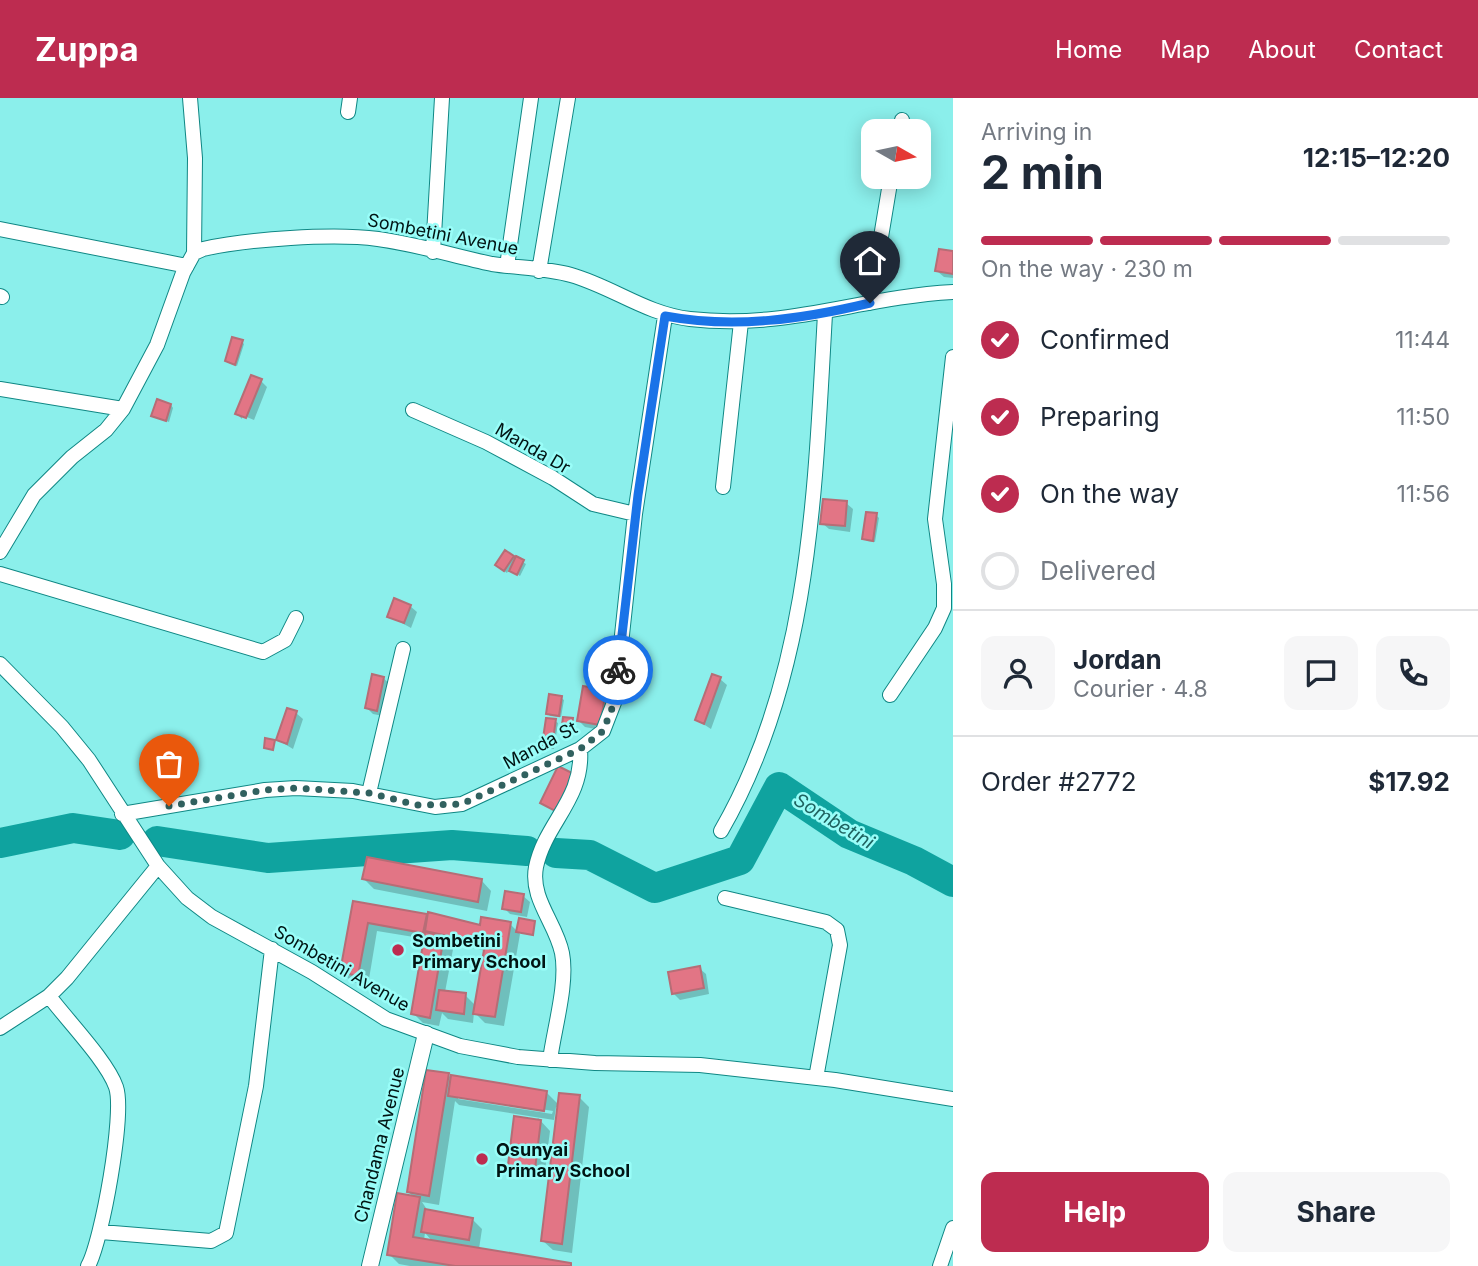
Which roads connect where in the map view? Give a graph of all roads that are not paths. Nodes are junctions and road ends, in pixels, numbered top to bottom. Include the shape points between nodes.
1 (190, 98) edge
2 (442, 98) edge
3 (531, 98) edge
4 (568, 98) edge
5 (889, 189) edge
6 (0, 229) edge
7 (433, 252) junction
8 (190, 259) junction
9 (507, 266) junction
10 (539, 271) junction
11 (953, 292) edge
12 (870, 303) junction
13 (825, 314) junction
14 (665, 316) junction
15 (741, 322) junction
16 (953, 357) edge
17 (0, 389) edge
18 (124, 409) junction
19 (413, 410) dead end
20 (723, 487) dead end
21 (635, 514) junction
22 (0, 552) edge
23 (0, 574) edge
24 (296, 618) dead end
25 (403, 649) dead end
26 (0, 664) edge
27 (890, 695) dead end
28 (580, 749) junction
29 (369, 793) junction
30 (122, 814) junction
31 (721, 831) dead end
32 (158, 866) junction
33 (725, 898) dead end
34 (272, 949) junction
35 (49, 996) junction
36 (0, 1028) edge
37 (426, 1034) junction
38 (550, 1060) junction
39 (816, 1078) junction
40 (953, 1099) edge
41 (953, 1228) edge
42 (101, 1232) junction
43 (88, 1266) edge
44 (370, 1266) edge
45 (940, 1266) edge

1 - 8 street via 196,194
2 - 7 street
3 - 9 street
4 - 10 street
5 - 12 street
6 - 8 street
7 - 8 street, Sombetini Avenue via 382,240 333,237 212,247
7 - 9 street, Sombetini Avenue
8 - 18 street via 157,345
9 - 10 street, Sombetini Avenue
10 - 14 street, Sombetini Avenue via 583,279
11 - 12 street, Sombetini Avenue via 910,294
12 - 13 street, Sombetini Avenue
13 - 15 street, Sombetini Avenue
13 - 31 street via 799,614 748,779
14 - 15 street, Sombetini Avenue
14 - 21 street, Manda St
15 - 20 street
16 - 27 street via 935,519 944,608
17 - 18 street
18 - 22 street via 34,495
19 - 21 street, Manda Dr via 486,442 593,504
21 - 28 street, Manda St via 615,701 603,731
23 - 24 street via 263,652 285,640
25 - 29 street
26 - 30 street, Sombetini Avenue via 76,744
28 - 29 street, Manda St via 462,804 417,805
28 - 38 street via 580,776 539,857 534,881 564,964
29 - 30 street, Manda St via 265,790
30 - 32 street, Sombetini Avenue
32 - 34 street, Sombetini Avenue via 212,917
32 - 35 street
33 - 39 street via 826,922 837,930 840,945
34 - 37 street, Sombetini Avenue via 386,1019
34 - 42 street via 256,1086 226,1233 211,1241
35 - 36 street
35 - 42 street via 116,1087 117,1119
37 - 38 street, Sombetini Avenue via 460,1046
37 - 44 street, Chandama Avenue
38 - 39 street, Sombetini Avenue via 700,1065
39 - 40 street, Sombetini Avenue
41 - 45 street
42 - 43 street

